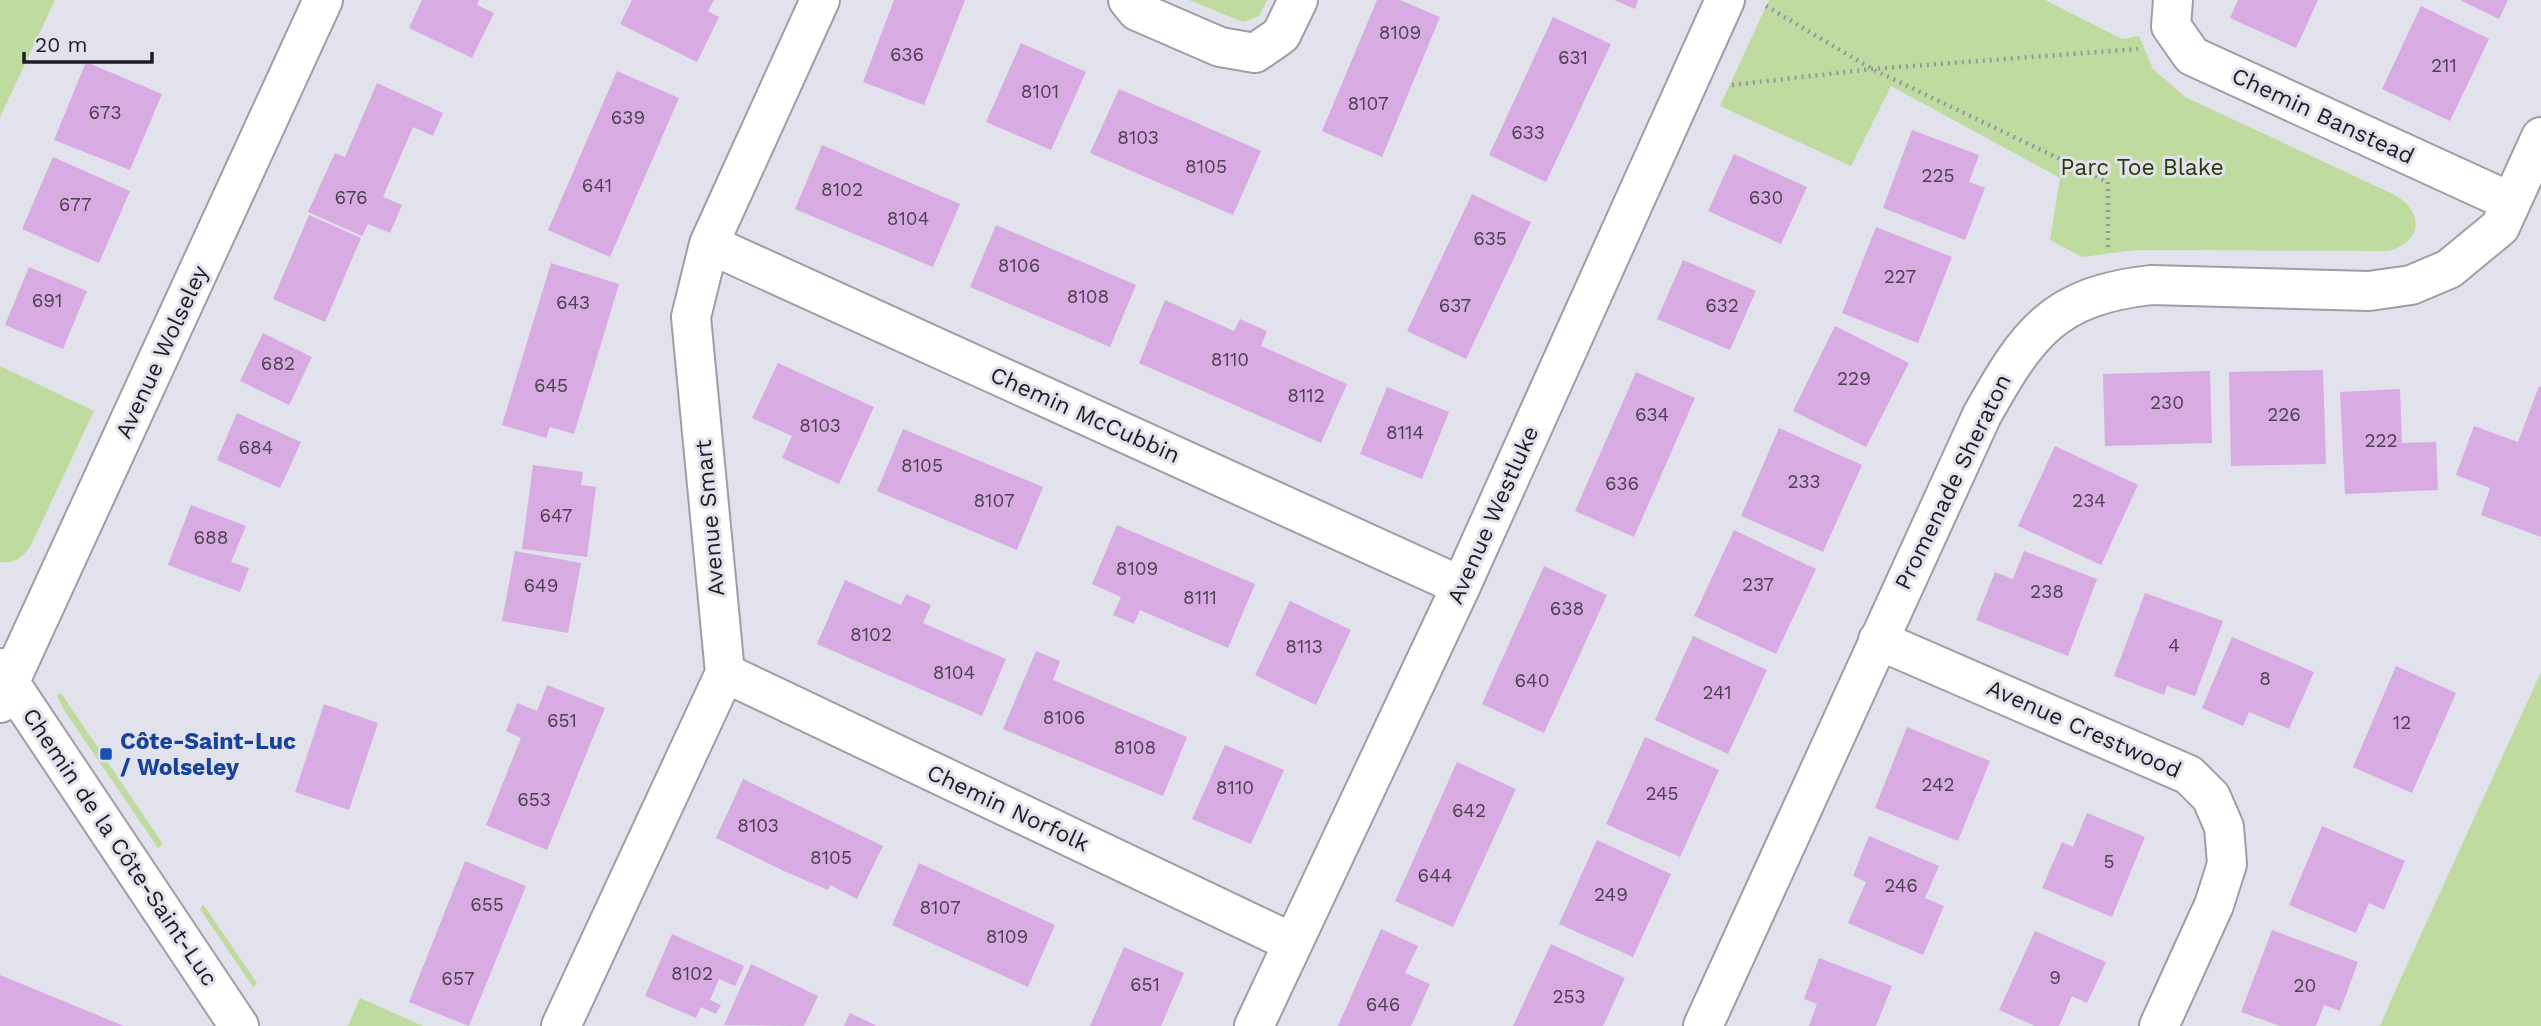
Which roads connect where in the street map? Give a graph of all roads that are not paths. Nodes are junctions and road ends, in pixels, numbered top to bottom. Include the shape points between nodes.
1 (323, 0) edge
2 (820, 0) edge
3 (1128, 0) edge
4 (1298, 0) edge
5 (1742, 1) edge
6 (2175, 17) edge
7 (2541, 137) edge
8 (2511, 202) junction
9 (709, 244) junction
10 (1461, 586) junction
11 (1878, 640) junction
12 (725, 673) junction
13 (3, 685) edge
14 (1292, 942) junction
15 (564, 1025) edge
16 (239, 1026) edge
17 (1254, 1026) edge
18 (1703, 1026) edge
19 (2159, 1026) edge

1 - 13 street, Avenue Wolseley
2 - 9 street, Avenue Smart
3 - 4 street via 1137,11 1220,47 1255,53 1281,35
5 - 10 street, Avenue Westluke via 1682,97
6 - 8 street, Chemin Banstead via 2192,56
7 - 8 street, Promenade Sheraton
8 - 11 street, Promenade Sheraton via 2500,227 2449,269 2411,285 2369,291 2151,285 2083,298 2045,324 2011,363 1982,415
9 - 10 street, Chemin McCubbin
9 - 12 street, Avenue Smart via 691,317
10 - 14 street, Avenue Westluke
11 - 18 street, Promenade Sheraton
11 - 19 street, Avenue Crestwood via 2189,775 2211,797 2224,827 2227,864 2214,905
12 - 14 street, Chemin Norfolk
12 - 15 street
13 - 16 street, Chemin de la Côte-Saint-Luc
14 - 17 street, Avenue Westluke

